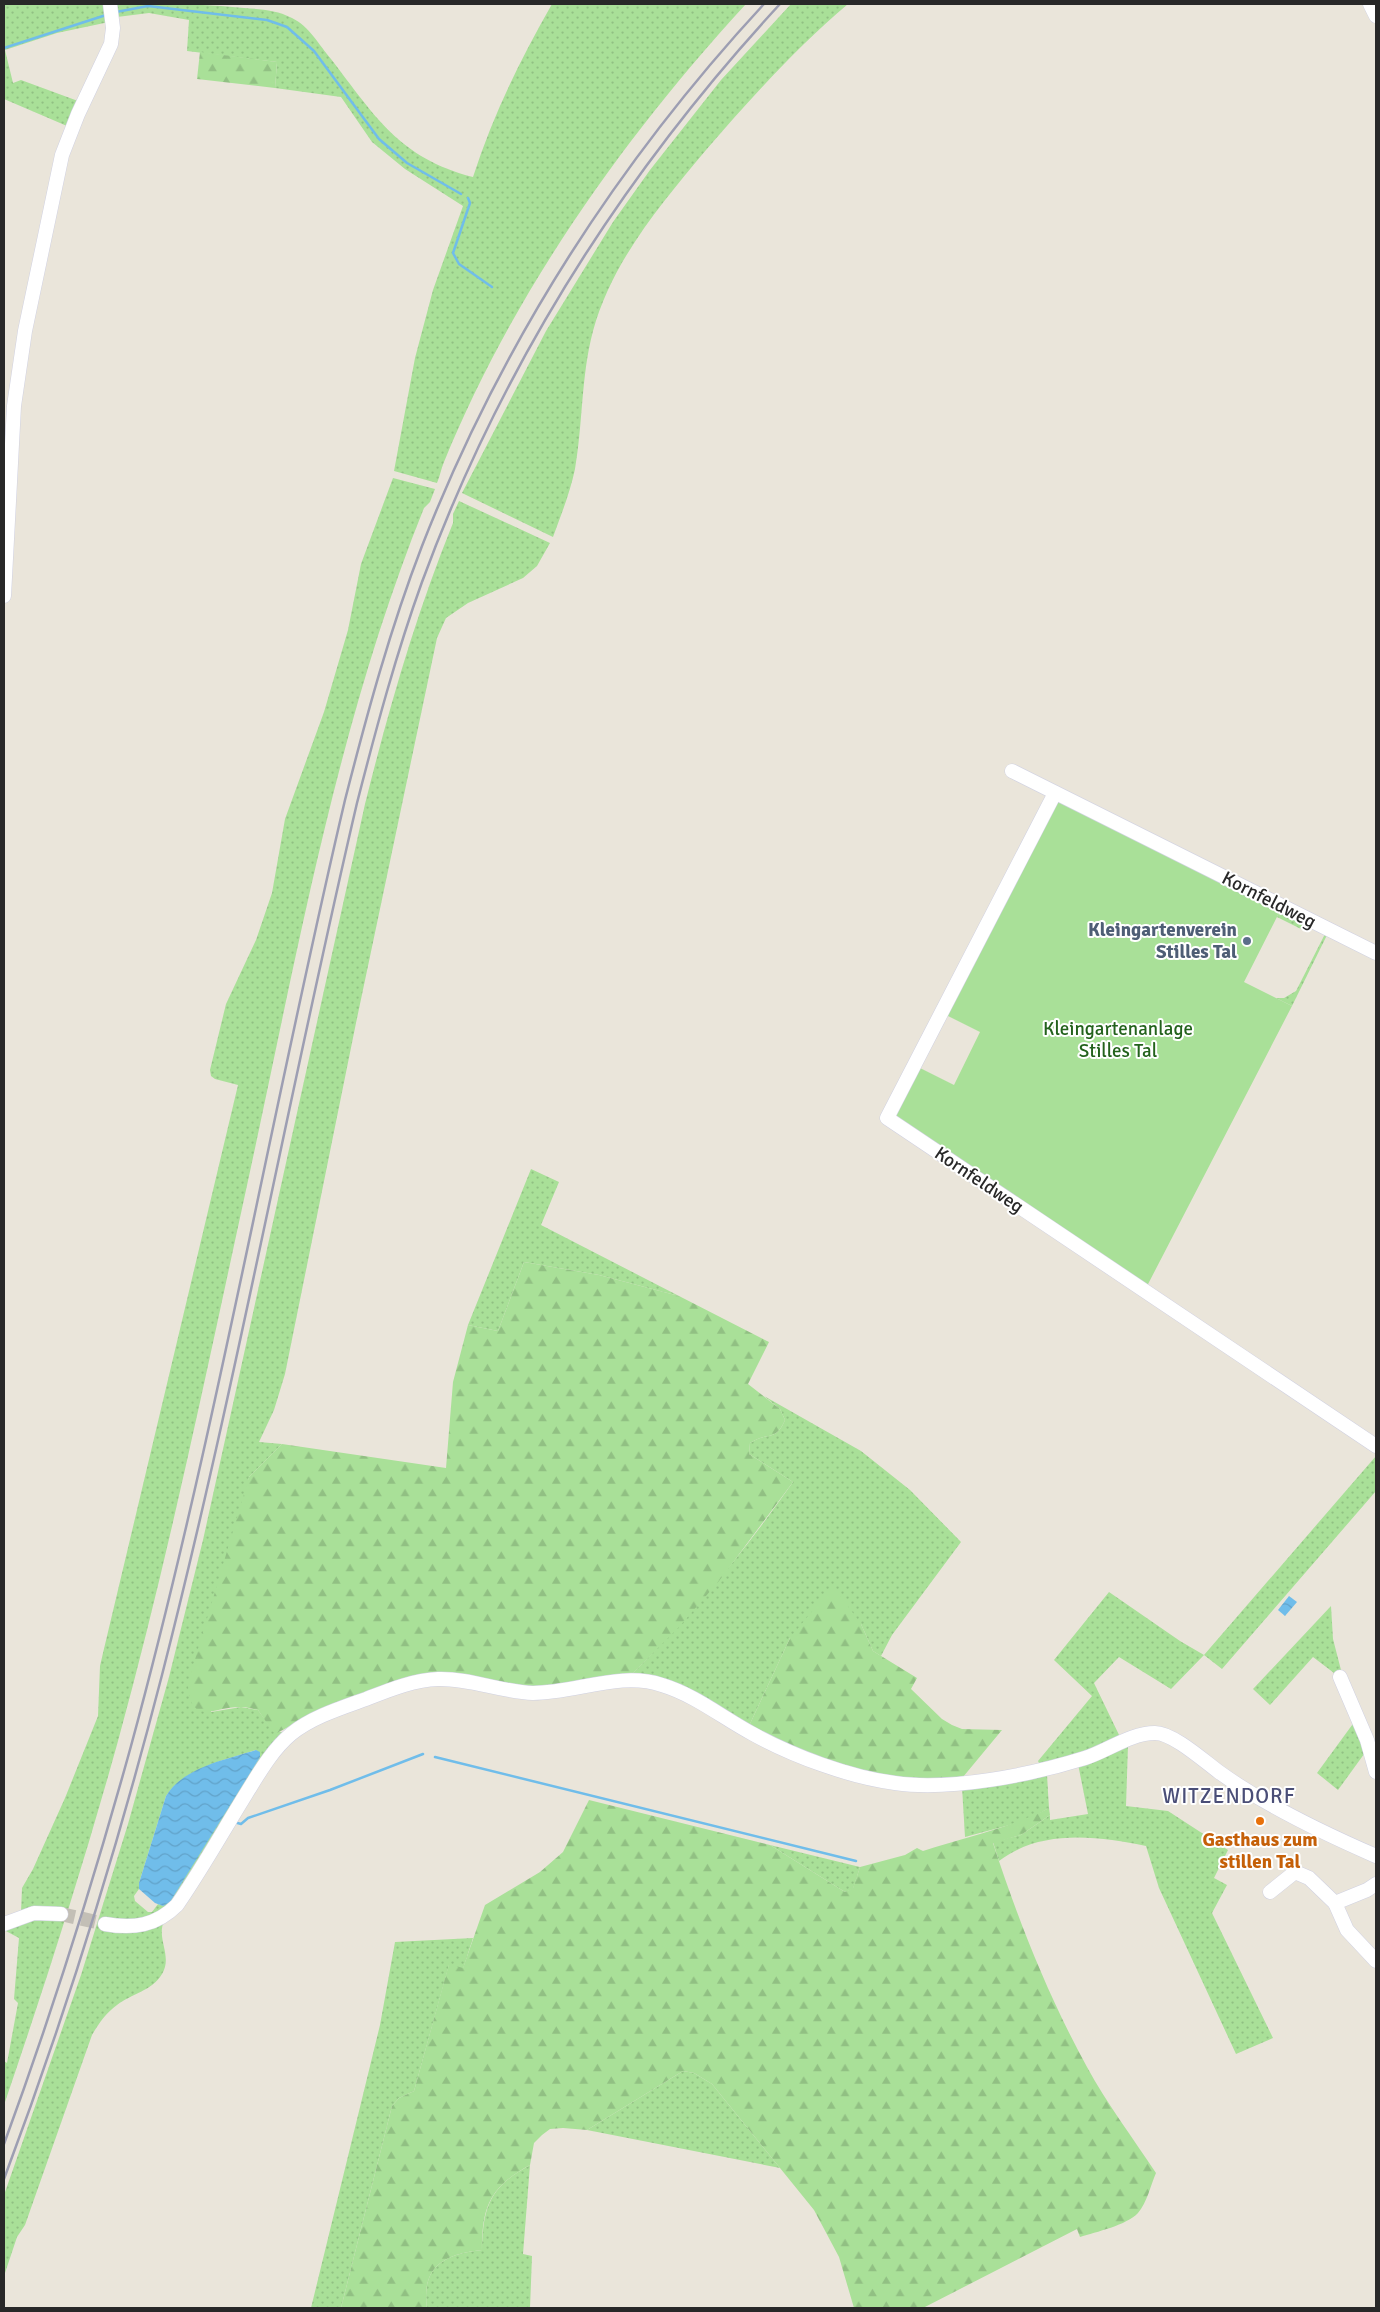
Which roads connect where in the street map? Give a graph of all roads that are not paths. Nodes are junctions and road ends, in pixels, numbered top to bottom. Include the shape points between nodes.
1 (1370, 4) edge
2 (111, 10) edge
3 (1376, 16) edge
4 (4, 596) edge
5 (1012, 771) dead end
6 (1055, 793) junction
7 (1376, 953) edge
8 (1376, 1446) edge
9 (1340, 1677) dead end
10 (1376, 1772) edge
11 (1376, 1856) edge
12 (1376, 1884) edge
13 (1270, 1892) dead end
14 (1335, 1903) junction
15 (61, 1914) tunnel mouth
16 (4, 1924) edge
17 (105, 1924) tunnel mouth
18 (1376, 1961) edge

1 - 3 street
2 - 4 street via 112,36 108,52 71,129 59,166 18,372 11,441
5 - 6 street, Kornfeldweg
6 - 7 street, Kornfeldweg
6 - 8 street, Kornfeldweg via 887,1118
9 - 10 street via 1367,1740
11 - 17 street via 1246,1790 1164,1734 1139,1736 1095,1754 1048,1767 955,1784 894,1784 795,1753 752,1734 686,1695 651,1682 628,1680 534,1693 443,1679 395,1688 300,1728 277,1747 170,1912 142,1926
12 - 14 street
13 - 14 street via 1290,1874 1300,1873
14 - 18 street via 1347,1930
15 - 16 street via 34,1913

